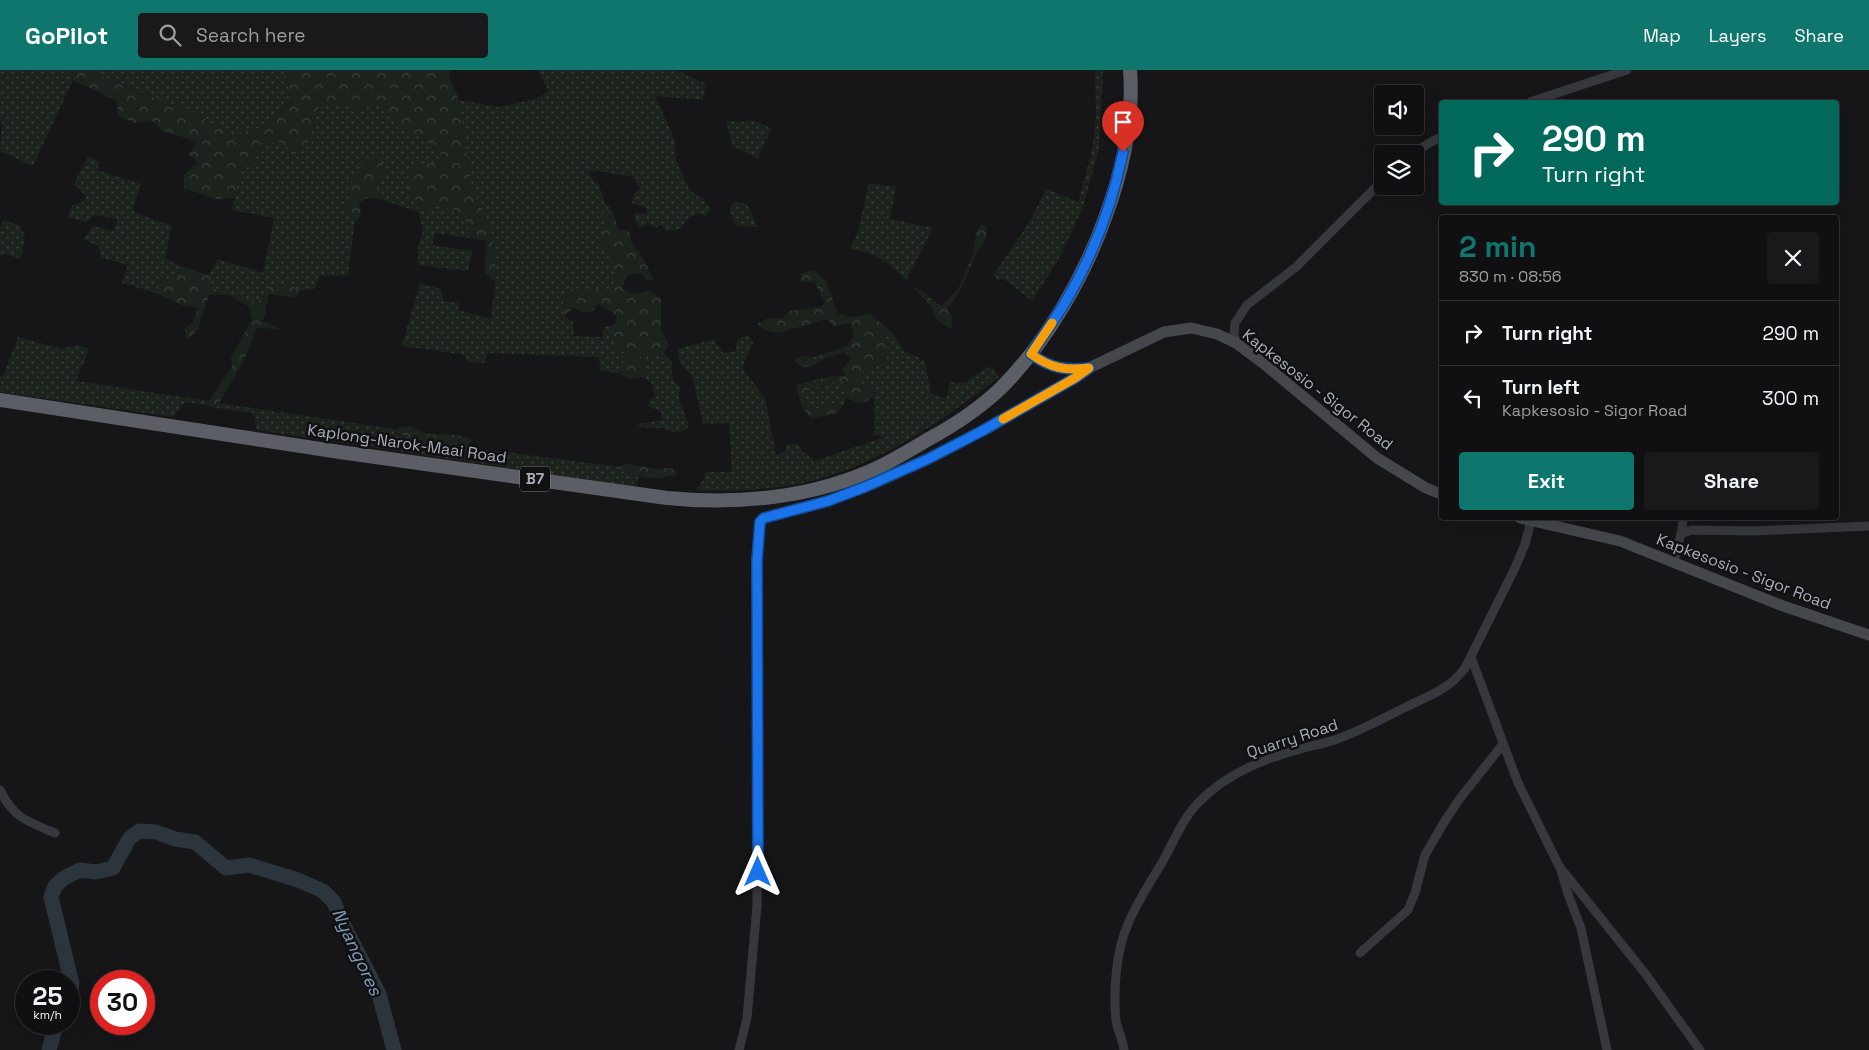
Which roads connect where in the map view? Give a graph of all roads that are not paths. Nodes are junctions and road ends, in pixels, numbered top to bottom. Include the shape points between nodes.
1 (1130, 70) edge
2 (1627, 70) edge
3 (1536, 100) edge
4 (1439, 138) edge
5 (1424, 146) edge
6 (1374, 189) edge
7 (1236, 343) junction
8 (1031, 354) junction
9 (1089, 368) junction
10 (0, 400) edge
11 (1439, 493) edge
12 (1526, 520) edge
13 (1530, 520) edge
14 (1683, 520) edge
15 (1869, 526) edge
16 (1683, 533) junction
17 (1674, 562) junction
18 (1869, 635) edge
19 (1472, 657) junction
20 (1503, 744) junction
21 (0, 790) edge
22 (55, 833) dead end
23 (1560, 866) junction
24 (1360, 953) dead end
25 (739, 1050) edge
26 (1124, 1050) edge
27 (1607, 1050) edge
28 (1700, 1050) edge

1 - 8 highway, Kaplong-Narok-Maai Road / B7 via 1132,104 1114,194 1092,253 1063,306
2 - 3 street
4 - 5 street
6 - 7 street via 1296,267 1247,305 1235,323
7 - 9 main road, Kapkesosio - Sigor Road via 1203,330 1173,330 1153,336
7 - 11 main road, Kapkesosio - Sigor Road via 1377,458
8 - 9 main road, Kapkesosio - Sigor Road via 1058,368
8 - 10 highway, Kaplong-Narok-Maai Road / B7 via 988,399 941,433 881,466 820,488 740,500 696,501 660,497
9 - 25 street via 928,459 828,501 764,518 760,522 757,560 758,906 747,1018
12 - 19 street, Quarry Road via 1525,544
13 - 17 main road, Kapkesosio - Sigor Road via 1620,541
14 - 16 street
15 - 16 street via 1692,530
16 - 17 street
17 - 18 main road, Kapkesosio - Sigor Road via 1783,606
19 - 20 street
19 - 26 street, Quarry Road via 1461,674 1437,693 1336,740 1253,765 1224,780 1198,803 1181,826 1126,926 1116,974 1116,1022
20 - 23 street via 1521,790
20 - 24 street via 1446,819 1425,856 1408,910
21 - 22 street via 13,812
23 - 27 street via 1581,928
23 - 28 street via 1644,972

